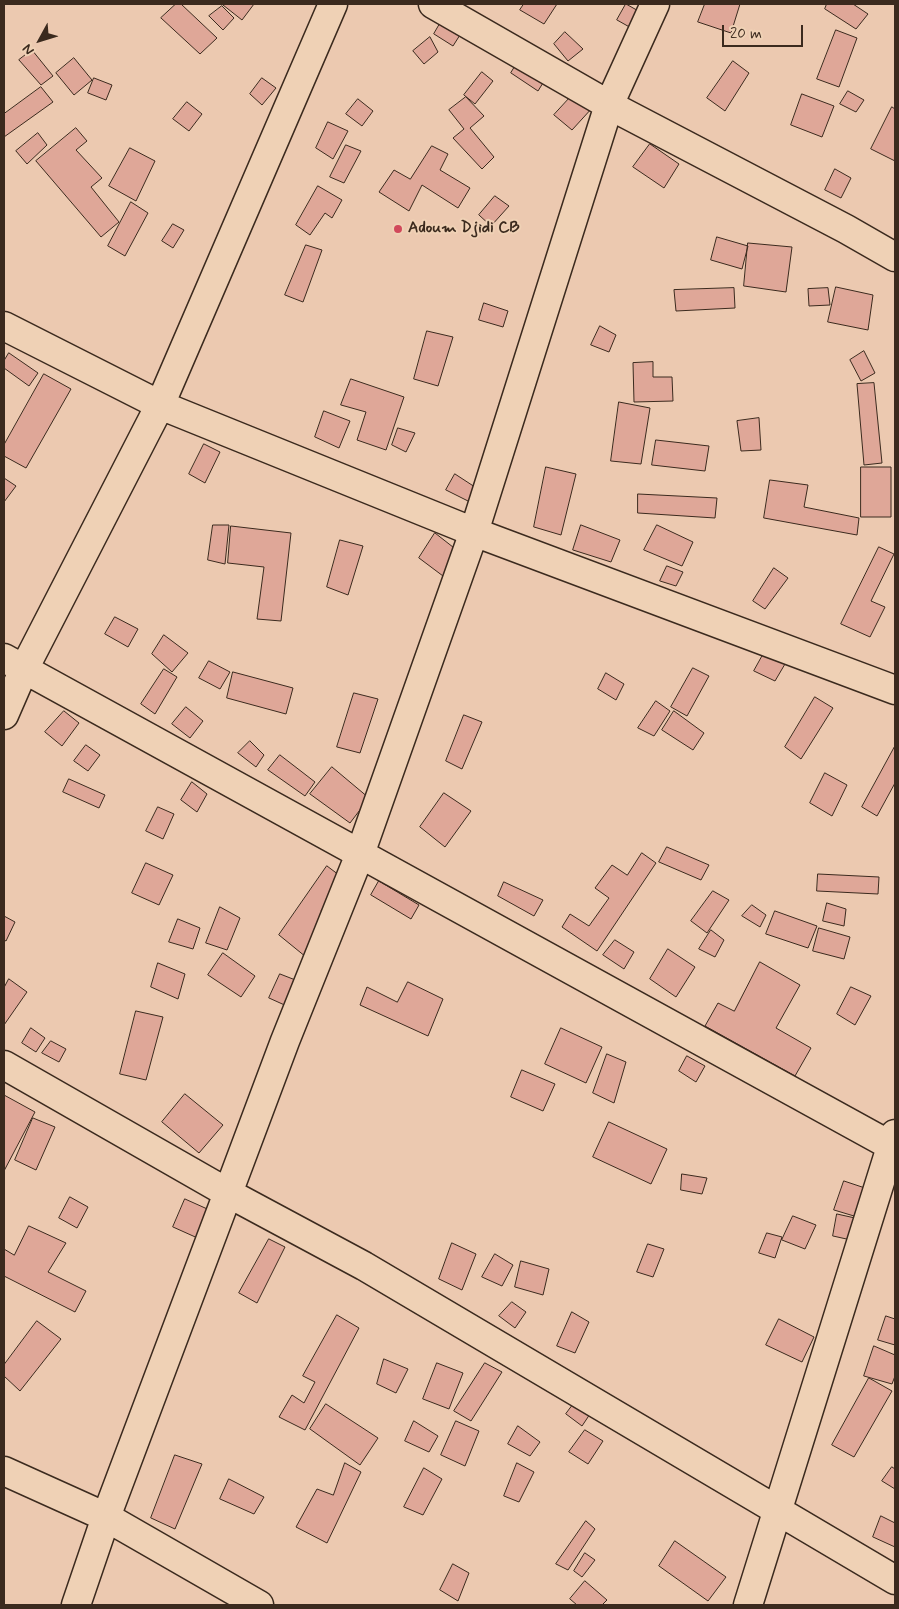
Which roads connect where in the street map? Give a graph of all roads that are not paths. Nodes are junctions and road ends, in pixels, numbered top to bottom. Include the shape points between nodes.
1 (333, 4) edge
2 (433, 4) edge
3 (655, 4) edge
4 (609, 105) junction
5 (895, 257) edge
6 (4, 326) edge
7 (160, 405) junction
8 (474, 532) junction
9 (14, 664) edge
10 (895, 690) edge
11 (4, 715) edge
12 (360, 854) junction
13 (4, 1065) edge
14 (894, 1143) edge
15 (228, 1193) junction
16 (4, 1471) edge
17 (777, 1510) junction
18 (106, 1517) junction
19 (895, 1580) edge
20 (76, 1605) edge
21 (259, 1605) edge
22 (748, 1605) edge

1 - 7 street
2 - 4 street
3 - 4 street
4 - 5 street
4 - 8 street
6 - 7 street
7 - 8 street
7 - 9 street
8 - 10 street
8 - 12 street
9 - 11 street
9 - 12 street
12 - 14 street
12 - 15 street
13 - 15 street
14 - 17 street
15 - 17 street via 364,1266
15 - 18 street
16 - 18 street
17 - 19 street
17 - 22 street
18 - 20 street
18 - 21 street

